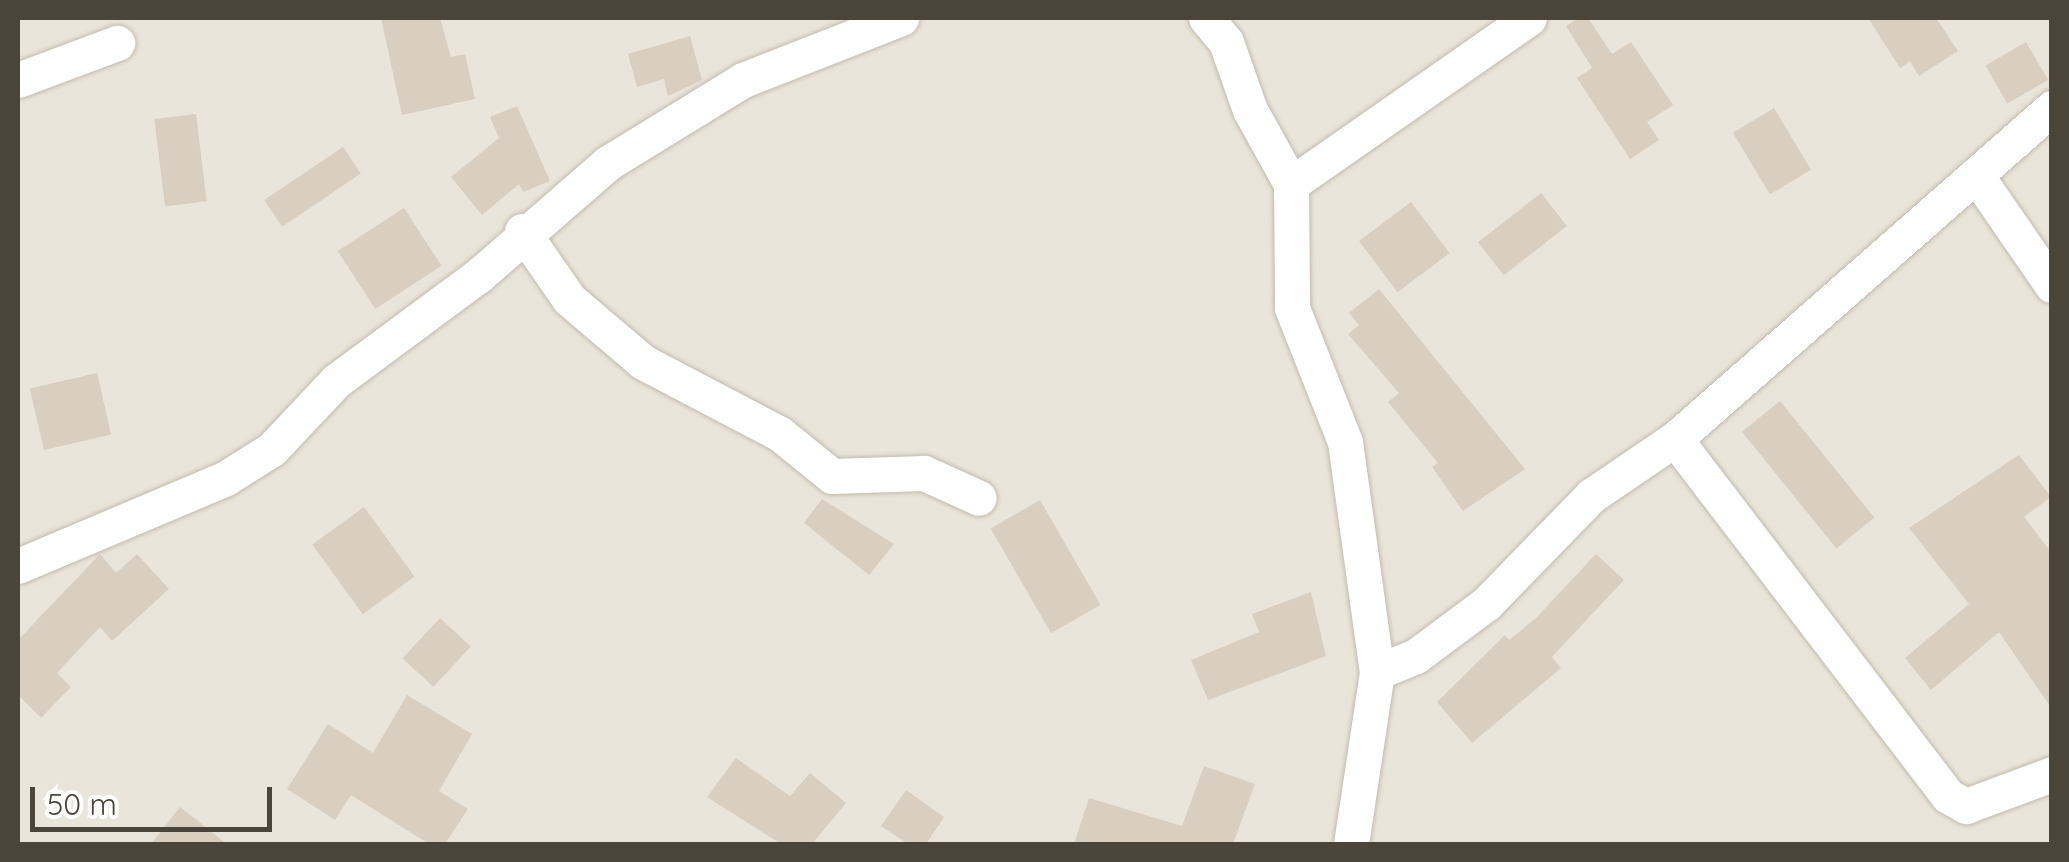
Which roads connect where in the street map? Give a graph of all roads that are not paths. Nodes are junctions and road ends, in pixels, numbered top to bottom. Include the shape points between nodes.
1 (901, 18) edge
2 (1206, 18) edge
3 (1529, 18) edge
4 (117, 43) dead end
5 (18, 80) edge
6 (2052, 108) edge
7 (1976, 175) junction
8 (1291, 184) junction
9 (522, 231) junction
10 (2052, 285) edge
11 (1675, 439) junction
12 (979, 498) dead end
13 (18, 566) edge
14 (1377, 672) junction
15 (2052, 774) edge
16 (1351, 844) edge

1 - 9 street via 743,80 608,162
2 - 8 street via 1226,42 1250,110
3 - 8 street
4 - 5 street
6 - 7 street
7 - 10 street
7 - 11 street
8 - 14 street via 1292,308 1345,442
9 - 12 street via 569,299 643,362 780,434 832,476 924,473
9 - 13 street via 478,276 336,381 272,449 226,478
11 - 14 street via 1591,496 1450,632
11 - 15 street via 1948,796 1966,806
14 - 16 street

